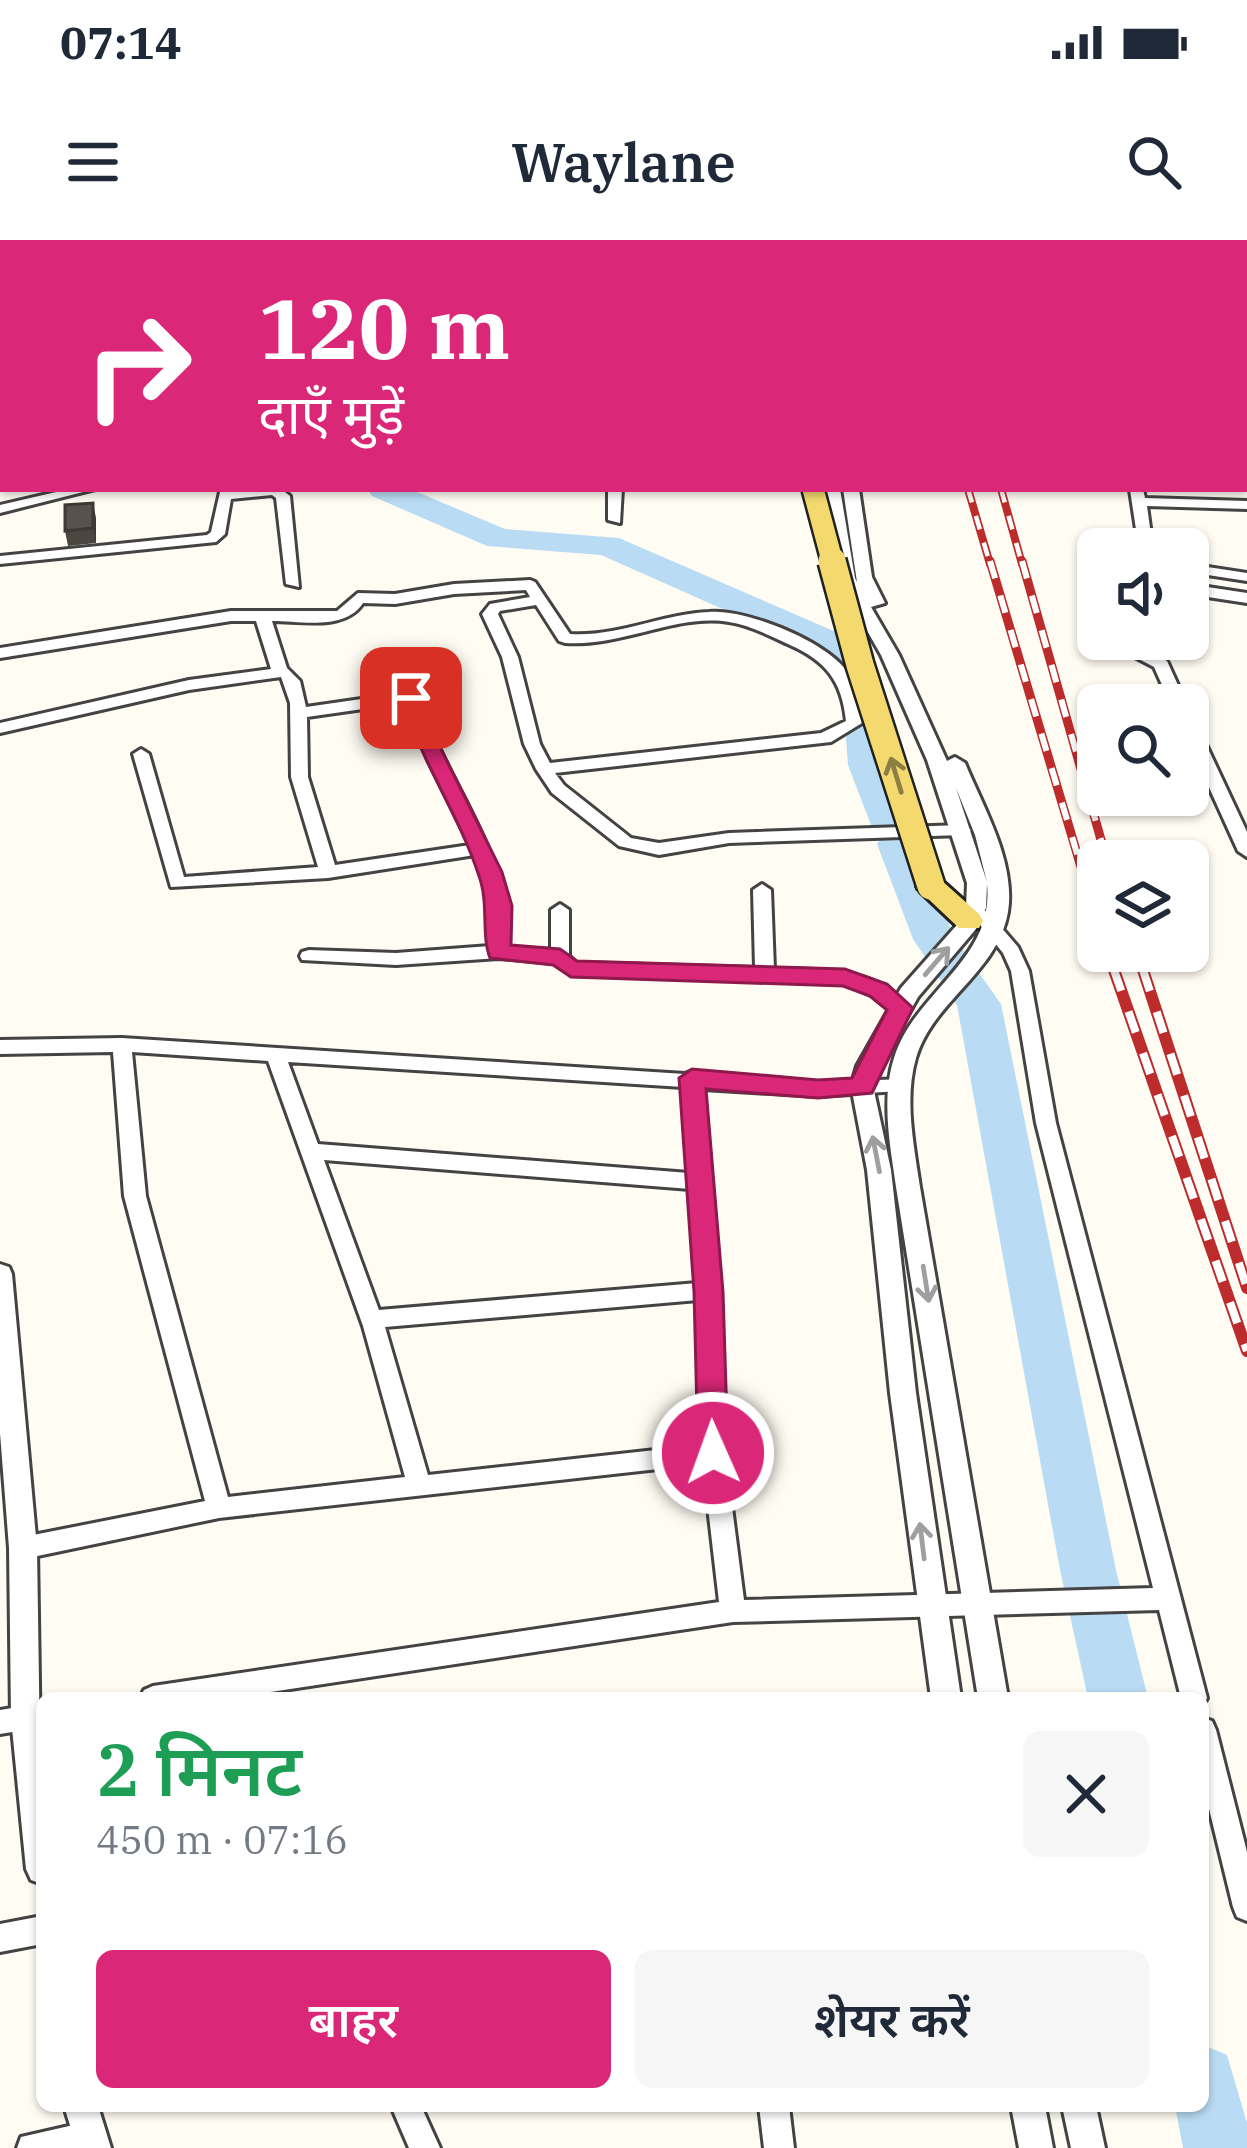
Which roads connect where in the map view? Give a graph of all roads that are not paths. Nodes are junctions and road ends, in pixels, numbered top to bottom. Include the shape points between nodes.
1 (75, 492) edge
2 (260, 492) edge
3 (278, 492) edge
4 (615, 492) edge
5 (814, 492) edge
6 (832, 492) edge
7 (851, 492) edge
8 (1139, 495) edge
9 (1247, 506) edge
10 (0, 509) edge
11 (615, 520) dead end
12 (1143, 528) edge
13 (0, 560) edge
14 (1209, 571) edge
15 (1224, 573) junction
16 (1247, 577) edge
17 (294, 584) dead end
18 (1209, 592) edge
19 (1226, 595) junction
20 (1247, 598) edge
21 (542, 600) junction
22 (262, 615) junction
23 (0, 653) edge
24 (1152, 660) edge
25 (407, 669) dead end
26 (280, 671) junction
27 (1169, 684) edge
28 (411, 698) junction
29 (299, 713) junction
30 (0, 728) edge
31 (141, 754) dead end
32 (544, 769) junction
33 (1209, 769) edge
34 (962, 830) junction
35 (478, 849) junction
36 (1247, 851) edge
37 (328, 872) junction
38 (762, 890) dead end
39 (560, 910) dead end
40 (977, 926) junction
41 (499, 952) junction
42 (310, 956) dead end
43 (560, 957) junction
44 (765, 974) junction
45 (913, 1003) junction
46 (122, 1046) junction
47 (0, 1047) edge
48 (276, 1056) junction
49 (692, 1078) junction
50 (900, 1084) junction
51 (862, 1086) junction
52 (309, 1151) junction
53 (700, 1182) junction
54 (0, 1274) edge
55 (709, 1292) junction
56 (372, 1319) junction
57 (713, 1453) junction
58 (420, 1488) junction
59 (219, 1508) junction
60 (23, 1548) junction
61 (1167, 1599) junction
62 (977, 1605) junction
63 (931, 1606) junction
64 (733, 1612) junction
65 (292, 1687) edge
66 (229, 1692) edge
67 (945, 1692) edge
68 (992, 1692) edge
69 (1192, 1692) edge
70 (23, 1718) edge
71 (1209, 1754) edge
72 (36, 1822) edge
73 (1247, 1907) edge
74 (36, 1931) edge
75 (0, 1938) edge
76 (409, 2112) edge
77 (775, 2112) edge
78 (1029, 2112) edge
79 (1080, 2112) edge
80 (89, 2130) edge
81 (32, 2148) edge
82 (425, 2148) edge
83 (778, 2148) edge
84 (1036, 2148) edge
85 (1088, 2148) edge

1 - 10 street
2 - 13 street via 225,494 211,539
3 - 17 street
4 - 11 street
40 -> 5 main road, bridge via 931,886
6 - 34 street via 846,578 890,655
7 - 40 street via 863,577 918,677 986,842 998,910
8 - 9 street
8 - 12 street
14 - 15 street
15 - 16 street
15 - 19 street
18 - 19 street
19 - 20 street
21 - 22 street via 530,585 470,588 358,598 340,616
21 - 32 street via 490,614
21 - 32 street via 560,636 574,639 688,619 741,619 831,659 853,695 854,723 825,739
22 - 23 street
22 - 26 street
24 - 27 street
25 - 28 street
26 - 29 street via 292,678
26 - 30 street
28 - 29 street
28 - 35 street
29 - 37 street via 297,763
31 - 37 street via 172,880
32 - 34 street via 590,817 640,848
33 - 36 street
34 - 40 street via 974,862
35 - 37 street
35 - 41 street via 500,906
38 - 44 street
39 - 43 street
40 - 45 street
40 - 61 street via 1020,971 1046,1123
41 - 42 street
41 - 43 street
43 - 44 street via 571,969
44 - 45 street via 845,977
45 - 50 street
45 - 51 street
46 - 47 street
46 - 48 street
46 - 59 street via 136,1196
48 - 49 street
48 - 52 street
49 - 51 street
49 - 53 street
50 - 51 street
50 -> 62 street
63 -> 51 street
52 - 53 street
52 - 56 street
53 - 55 street
54 - 60 street
55 - 56 street
55 - 57 street
56 - 58 street
57 - 58 street
57 - 64 street
58 - 59 street
59 - 60 street
60 - 70 street
61 - 62 street
61 - 69 street
62 - 63 street
62 - 68 street
63 - 64 street
63 - 67 street
64 - 65 street
65 - 66 street
70 - 72 street
71 - 73 street
74 - 75 street
76 - 82 street
77 - 83 street
78 - 84 street
79 - 85 street
80 - 81 street

